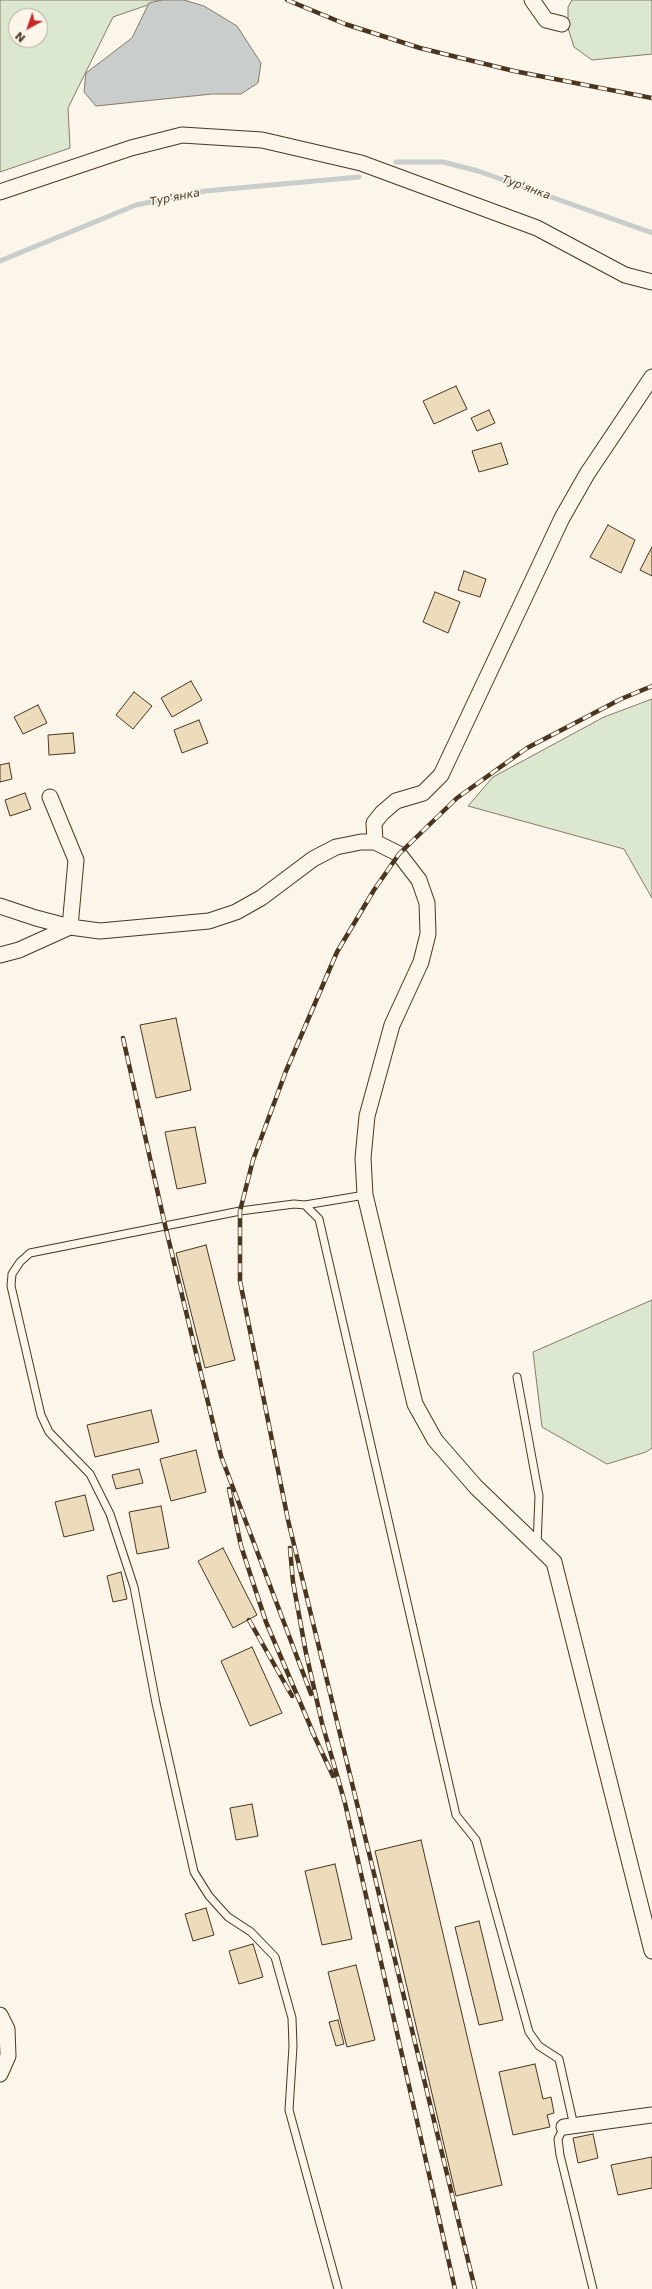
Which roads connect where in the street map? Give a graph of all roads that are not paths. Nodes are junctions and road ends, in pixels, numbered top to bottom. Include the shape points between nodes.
1 (532, 0) edge
2 (562, 24) dead end
3 (0, 192) edge
4 (652, 282) edge
5 (652, 377) edge
6 (50, 797) dead end
7 (376, 842) junction
8 (0, 906) edge
9 (70, 927) junction
10 (0, 955) edge
11 (365, 1195) junction
12 (306, 1205) junction
13 (517, 1377) dead end
14 (537, 1545) junction
15 (652, 1951) edge
16 (0, 2014) edge
17 (0, 2074) edge
18 (652, 2115) edge
19 (569, 2126) junction
20 (338, 2289) edge
21 (593, 2289) edge

1 - 2 street via 546,20
3 - 4 street via 131,148 182,135 262,140 361,163 405,179 537,228 624,275
5 - 7 street via 587,474 562,518 441,775 423,793 396,801 382,813 374,823
6 - 9 street via 76,860
7 - 9 street via 336,847 314,859 261,898 236,912 209,921 100,931
7 - 11 street via 399,854 419,880 427,904 428,934 421,962 392,1026 367,1116 363,1158
8 - 9 street
9 - 10 street via 18,950
11 - 12 lane
11 - 14 street via 415,1404 435,1440 476,1487
12 - 19 lane via 319,1219 323,1230 456,1815 476,1840 529,2032 539,2046 559,2059
12 - 20 lane via 240,1211 30,1253 12,1274 11,1286 41,1415 49,1432 90,1474 110,1514 134,1587 156,1703 194,1872 209,1896 228,1917 251,1932 275,1956 292,2018 289,2110
13 - 14 lane via 539,1496
14 - 15 street via 554,1562
16 - 17 street via 7,2029 8,2056
18 - 19 street
19 - 21 lane via 558,2138 560,2155

